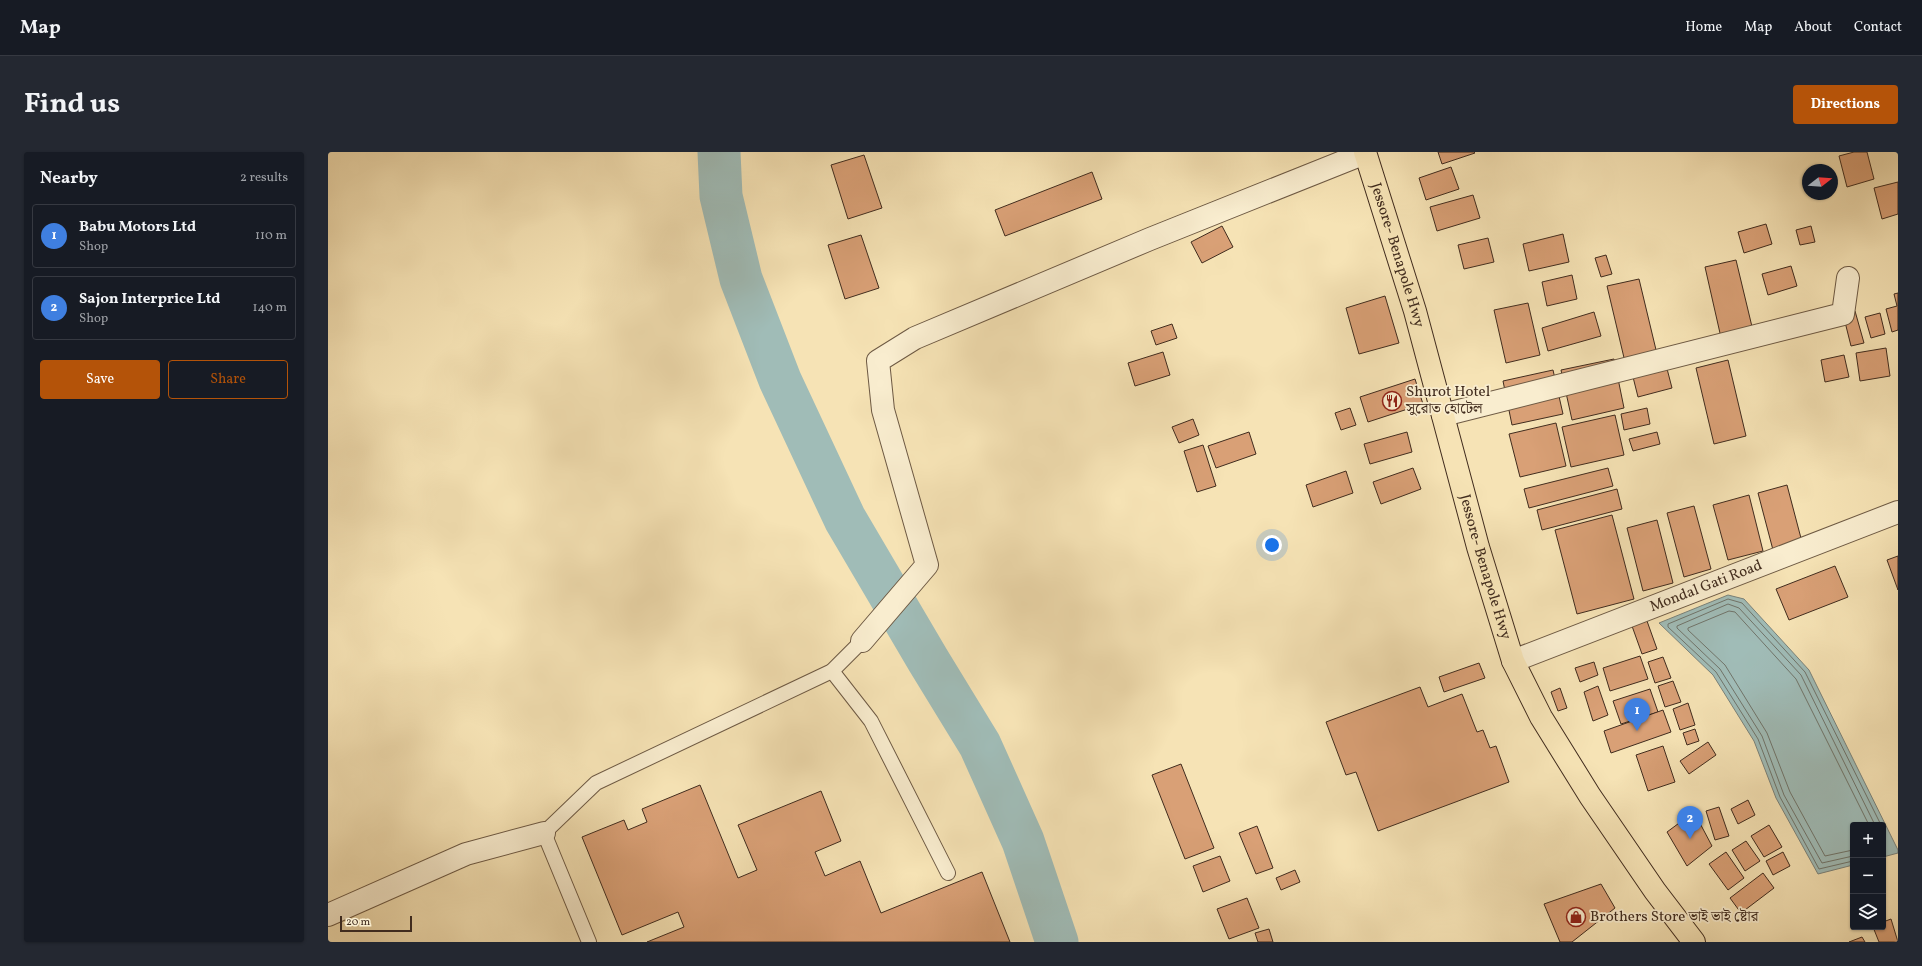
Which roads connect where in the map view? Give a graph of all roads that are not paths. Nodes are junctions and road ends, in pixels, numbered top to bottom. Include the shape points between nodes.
1 (1365, 153) edge
2 (1848, 278) dead end
3 (1443, 415) junction
4 (1898, 512) edge
5 (862, 641) joint
6 (1513, 661) junction
7 (832, 671) junction
8 (544, 833) junction
9 (948, 873) dead end
10 (328, 915) edge
11 (589, 942) edge
12 (1694, 942) edge

1 - 3 highway, Jessore- Benapole Hwy via 1415,311
1 - 5 street via 1150,239 915,338 878,361 883,410 927,565
2 - 3 street via 1843,314
3 - 6 highway, Jessore- Benapole Hwy via 1478,548
4 - 6 street, Mondal Gati Road
5 - 7 lane
6 - 12 highway, Jessore- Benapole Hwy via 1541,717 1590,796 1654,891
7 - 8 lane via 596,783
7 - 9 lane via 871,721
8 - 10 street via 466,854
8 - 11 lane

